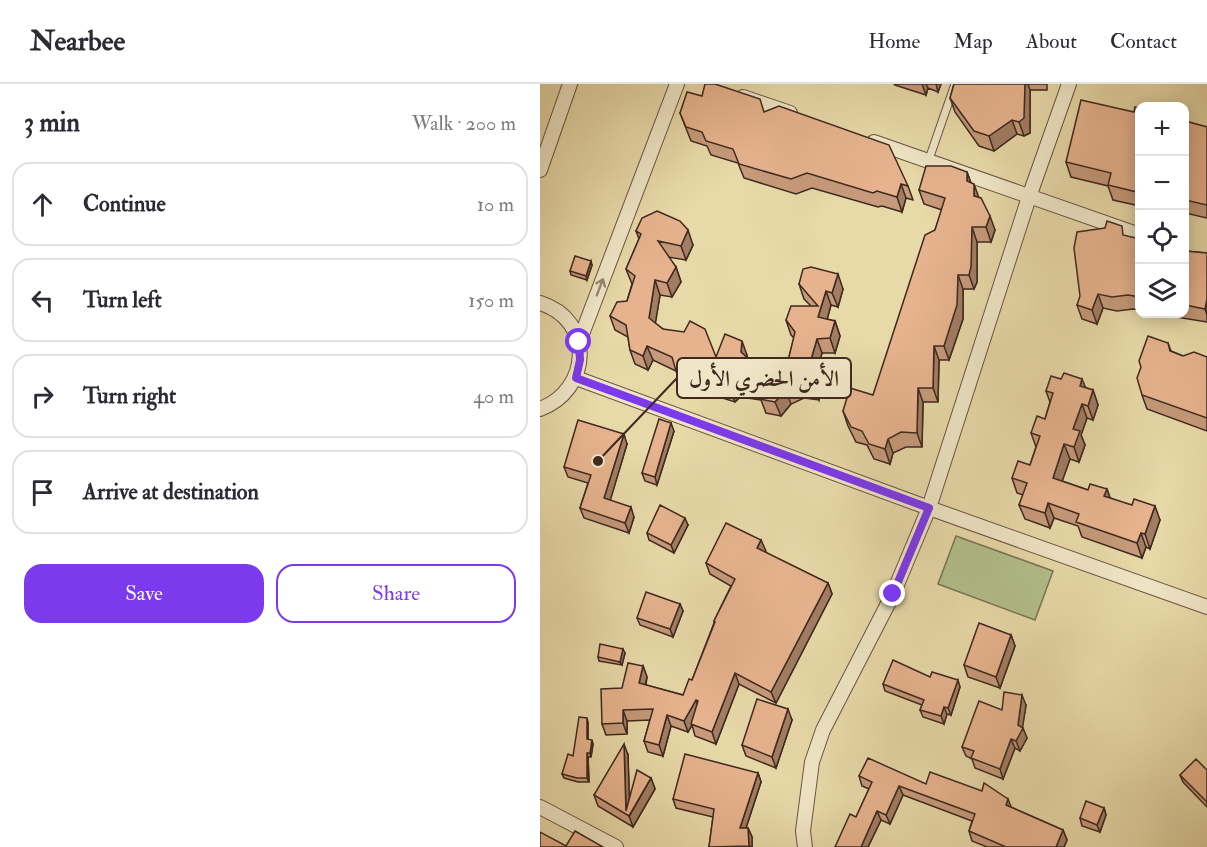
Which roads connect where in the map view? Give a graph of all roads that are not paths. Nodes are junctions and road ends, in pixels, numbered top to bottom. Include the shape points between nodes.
1 (570, 84) edge
2 (677, 84) edge
3 (955, 84) edge
4 (1069, 84) edge
5 (729, 92) edge
6 (807, 119) edge
7 (862, 138) edge
8 (928, 162) junction
9 (540, 170) edge
10 (1029, 197) junction
11 (1135, 233) edge
12 (540, 303) edge
13 (579, 342) junction
14 (576, 378) junction
15 (540, 409) edge
16 (929, 508) junction
17 (1207, 607) edge
18 (540, 807) edge
19 (616, 847) edge
20 (805, 847) edge

1 - 9 street
13 -> 2 street
3 - 8 lane
4 - 10 street
5 - 6 street
7 - 8 street
8 - 10 street
10 - 11 street
10 - 16 street
12 - 13 street via 559,312
13 - 14 street
14 - 15 street via 567,393
14 - 16 street
16 - 17 street
16 - 20 street via 893,594 823,730 812,762 803,831
18 - 19 street

